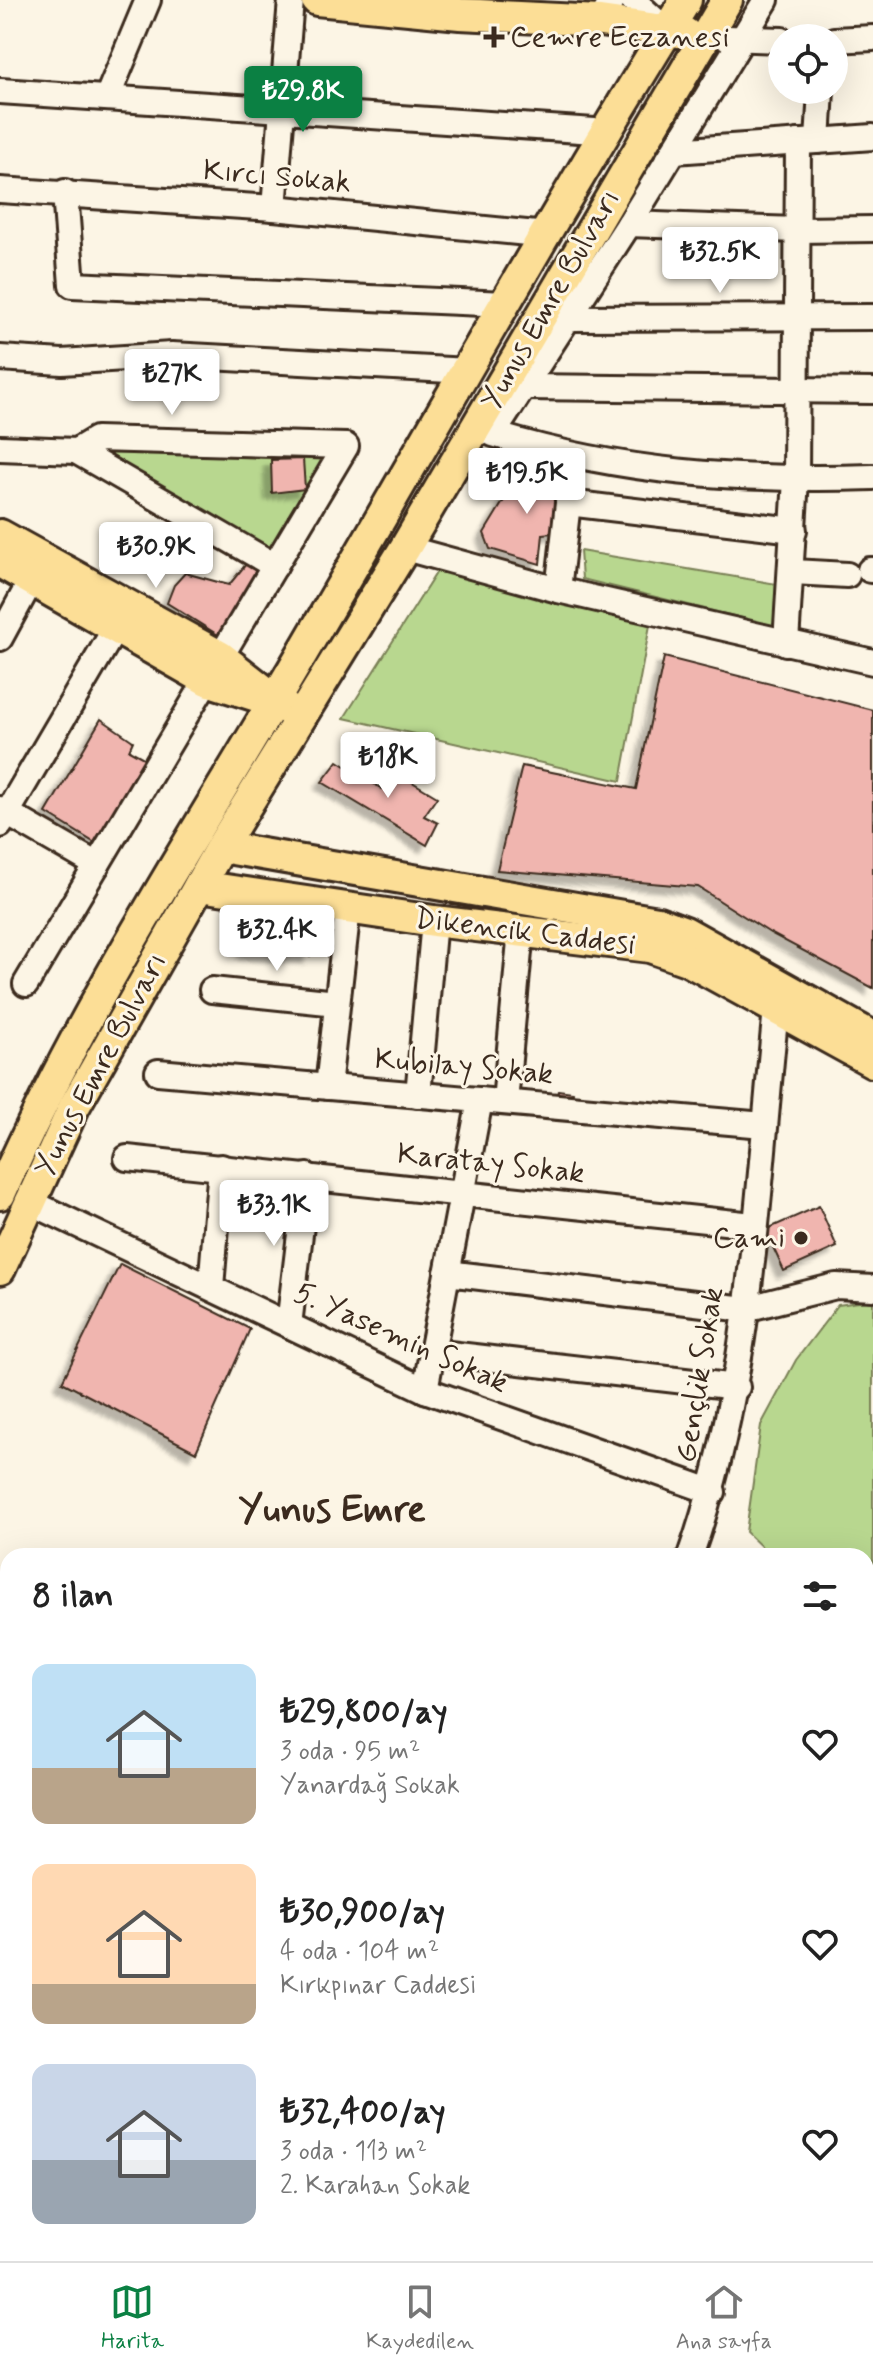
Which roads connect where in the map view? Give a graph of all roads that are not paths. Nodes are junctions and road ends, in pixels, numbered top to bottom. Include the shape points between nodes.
1 (148, 0) edge
2 (291, 0) edge
3 (317, 0) edge
4 (633, 0) edge
5 (686, 0) edge
6 (727, 0) edge
7 (766, 0) edge
8 (455, 5) edge
9 (607, 10) edge
10 (667, 31) junction
11 (705, 36) junction
12 (873, 38) edge
13 (848, 39) edge
14 (742, 40) junction
15 (768, 40) edge
16 (0, 91) edge
17 (107, 98) junction
18 (817, 104) edge
19 (284, 109) junction
20 (609, 132) junction
21 (873, 137) edge
22 (808, 141) junction
23 (674, 151) junction
24 (0, 190) edge
25 (65, 192) junction
26 (274, 208) junction
27 (629, 224) junction
28 (873, 229) edge
29 (797, 230) junction
30 (547, 235) junction
31 (506, 304) junction
32 (873, 317) edge
33 (568, 318) junction
34 (796, 319) junction
35 (0, 358) edge
36 (468, 371) junction
37 (524, 387) junction
38 (873, 391) edge
39 (795, 392) junction
40 (0, 448) edge
41 (76, 451) junction
42 (567, 456) junction
43 (873, 477) edge
44 (796, 479) junction
45 (568, 503) junction
46 (794, 530) junction
47 (0, 535) edge
48 (405, 548) junction
49 (0, 562) edge
50 (275, 566) junction
51 (864, 571) edge
52 (793, 572) junction
53 (32, 579) junction
54 (558, 590) junction
55 (116, 627) junction
56 (0, 638) edge
57 (786, 643) junction
58 (873, 662) edge
59 (214, 669) junction
60 (274, 702) junction
61 (300, 717) junction
62 (2, 816) edge
63 (221, 847) junction
64 (97, 865) junction
65 (199, 886) junction
66 (348, 908) junction
67 (434, 921) junction
68 (521, 930) junction
69 (26, 984) dead end
70 (212, 990) dead end
71 (337, 1003) junction
72 (776, 1009) junction
73 (873, 1037) edge
74 (873, 1062) edge
75 (158, 1072) dead end
76 (328, 1087) junction
77 (418, 1095) junction
78 (480, 1100) junction
79 (505, 1102) junction
80 (764, 1125) junction
81 (127, 1158) dead end
82 (221, 1167) junction
83 (307, 1176) junction
84 (462, 1193) junction
85 (14, 1198) edge
86 (753, 1225) junction
87 (0, 1269) edge
88 (447, 1273) junction
89 (211, 1287) junction
90 (873, 1288) edge
91 (745, 1309) junction
92 (289, 1325) junction
93 (432, 1352) junction
94 (737, 1387) junction
95 (425, 1390) junction
96 (713, 1492) junction
97 (693, 1548) edge

1 - 17 street
2 - 19 street
3 - 8 main road
4 - 10 street
5 - 10 main road, Yunus Emre Bulvarı
6 - 11 main road, Yunus Emre Bulvarı
7 - 14 street
8 - 9 main road
9 - 10 main road
10 - 11 main road
10 - 20 main road, Yunus Emre Bulvarı
11 - 14 street
11 - 48 main road, Yunus Emre Bulvarı
12 - 13 street
14 - 15 street
14 - 23 street
16 - 17 street
17 - 19 street
18 - 22 street
19 - 20 street
19 - 26 street
20 - 30 main road, Yunus Emre Bulvarı
21 - 22 street
22 - 23 street
22 - 29 street
23 - 27 street
24 - 25 street, Kırcı Sokak
25 - 26 street, Kırcı Sokak
25 - 31 street via 72,285
26 - 30 street, Kırcı Sokak
27 - 29 street
27 - 33 street
28 - 29 street
29 - 34 street
30 - 31 main road, Yunus Emre Bulvarı
31 - 36 main road, Yunus Emre Bulvarı
32 - 34 street
33 - 34 street
33 - 37 street
34 - 39 street
35 - 36 street via 62,362 172,355
36 - 60 main road, Yunus Emre Bulvarı
37 - 39 street
37 - 42 street via 493,434
38 - 39 street
39 - 44 street
40 - 41 street
41 - 50 street
41 - 50 street via 96,439 346,446
42 - 44 street via 686,473
42 - 45 street
43 - 44 street
44 - 46 street
45 - 46 street
45 - 54 street
46 - 52 street
47 - 59 main road
48 - 54 street
48 - 61 main road, Yunus Emre Bulvarı
49 - 53 main road
50 - 59 street
51 - 52 street
52 - 57 street
53 - 55 main road
53 - 56 street
54 - 57 street
55 - 59 main road
55 - 62 street
57 - 58 street
59 - 60 main road
59 - 64 street
60 - 61 main road
60 - 85 main road, Yunus Emre Bulvarı via 149,907 37,1110
61 - 63 main road, Yunus Emre Bulvarı
62 - 64 street
63 - 65 main road, Yunus Emre Bulvarı
63 - 73 main road, Dikencik Caddesi via 658,922
64 - 69 street
65 - 66 main road, Dikencik Caddesi
65 - 85 main road, Yunus Emre Bulvarı via 74,1107
66 - 67 main road, Dikencik Caddesi
66 - 71 street
67 - 68 main road, Dikencik Caddesi
67 - 77 street
68 - 72 main road, Dikencik Caddesi via 650,947 687,960
68 - 79 street
70 - 71 street
71 - 76 street
72 - 74 main road, Dikencik Caddesi
72 - 80 street, Gençlik Sokak
75 - 76 street, Kubilay Sokak
76 - 77 street, Kubilay Sokak
77 - 78 street, Kubilay Sokak
78 - 79 street, Kubilay Sokak
78 - 84 street
79 - 80 street, Kubilay Sokak
80 - 86 street, Gençlik Sokak
81 - 82 street, Karatay Sokak
82 - 83 street, Karatay Sokak
82 - 89 street
83 - 84 street, Karatay Sokak
83 - 92 street
84 - 86 street, Karatay Sokak
84 - 88 street
85 - 87 main road, Yunus Emre Bulvarı
85 - 89 street, 5. Yasemin Sokak
86 - 91 street, Gençlik Sokak
88 - 91 street
88 - 93 street
89 - 92 street, 5. Yasemin Sokak
90 - 91 street via 836,1286
91 - 94 street, Gençlik Sokak
92 - 95 street, 5. Yasemin Sokak
93 - 94 street
93 - 95 street
94 - 96 street, Gençlik Sokak
95 - 96 street, 5. Yasemin Sokak
96 - 97 street, Gençlik Sokak

